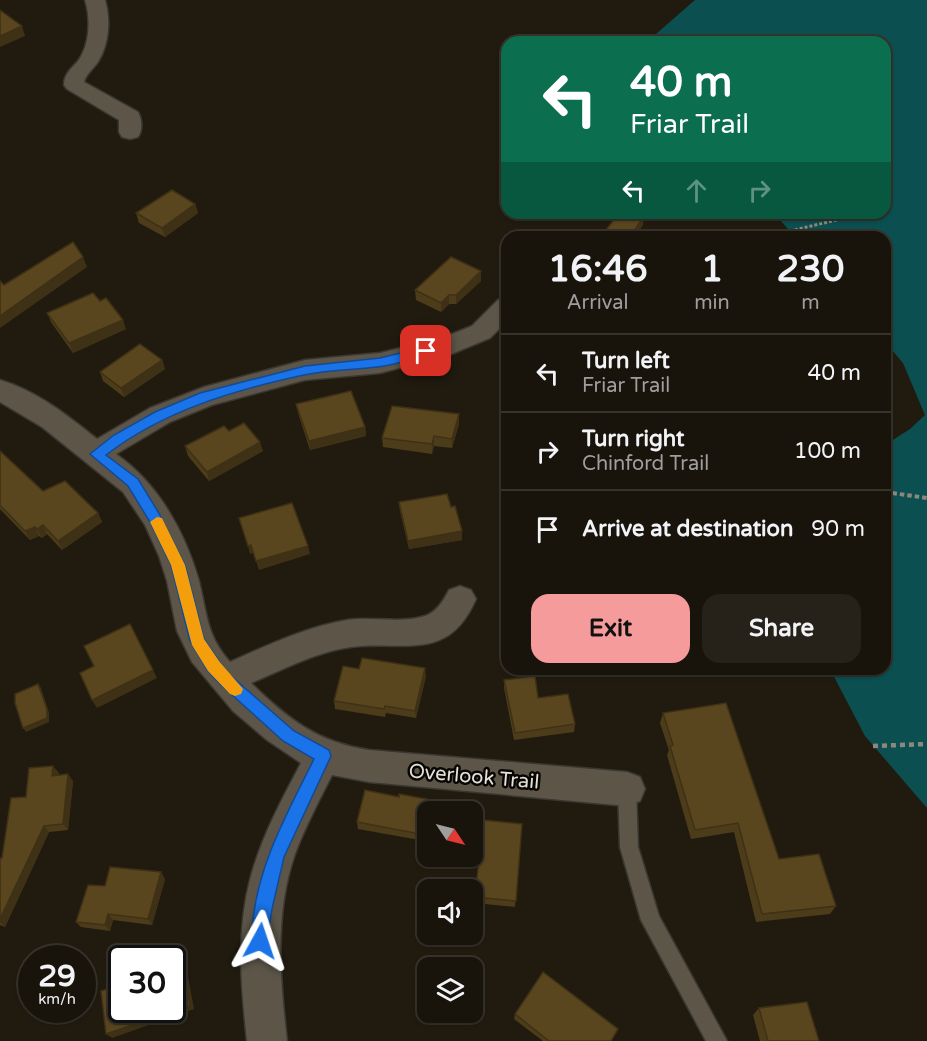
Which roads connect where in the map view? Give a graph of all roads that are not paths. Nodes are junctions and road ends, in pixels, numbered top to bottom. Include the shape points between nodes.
1 (95, 0) edge
2 (129, 132) dead end
3 (501, 312) edge
4 (0, 390) edge
5 (96, 454) junction
6 (460, 599) dead end
7 (225, 679) junction
8 (323, 756) junction
9 (627, 789) joint
10 (717, 1040) edge
11 (267, 1041) edge

1 - 2 street via 97,45 75,76 74,85 130,117
3 - 5 street via 481,332 449,346 380,363 305,370 204,397 160,415
4 - 5 street, Overlook Trail via 46,414
5 - 7 street, Overlook Trail via 133,483 155,519 178,565 198,641
6 - 7 street via 451,616 435,627 408,633 360,632 330,638
7 - 8 street, Overlook Trail via 289,736
8 - 9 street, Overlook Trail via 349,764
8 - 11 street via 285,832 269,879 260,941
9 - 10 lane via 628,847 651,920

